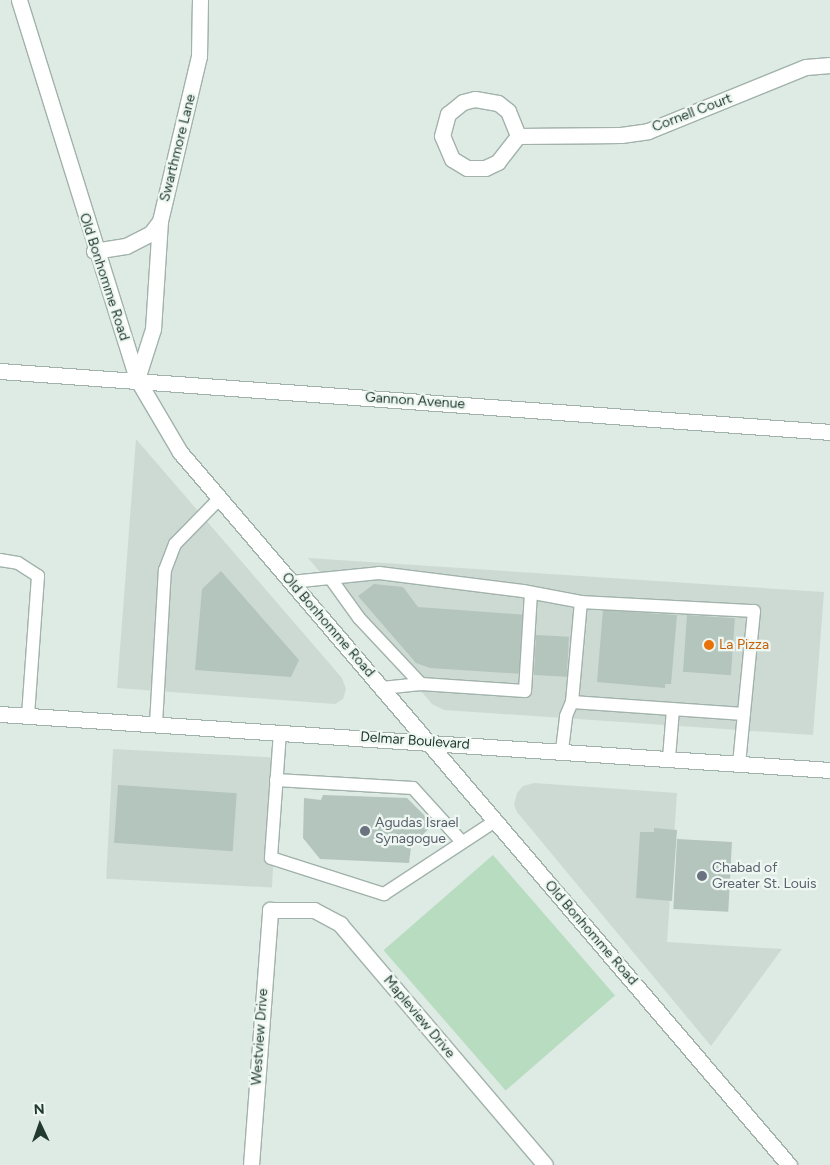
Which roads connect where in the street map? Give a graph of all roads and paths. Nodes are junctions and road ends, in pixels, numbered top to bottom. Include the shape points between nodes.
1 (19, 0) edge
2 (200, 0) edge
3 (830, 65) edge
4 (518, 136) junction
5 (160, 221) junction
6 (94, 251) junction
7 (0, 371) edge
8 (137, 379) junction
9 (830, 432) edge
10 (220, 498) junction
11 (0, 560) edge
12 (331, 579) junction
13 (291, 582) junction
14 (531, 594) junction
15 (581, 602) junction
16 (422, 684) junction
17 (382, 688) junction
18 (572, 702) junction
19 (673, 710) junction
20 (0, 714) edge
21 (744, 714) junction
22 (28, 716) junction
23 (156, 724) junction
24 (280, 732) junction
25 (428, 742) junction
26 (562, 750) junction
27 (669, 758) junction
28 (739, 764) junction
29 (830, 770) edge
30 (276, 780) junction
31 (495, 821) junction
32 (462, 842) junction
33 (270, 910) joint
34 (251, 1165) edge
35 (545, 1165) edge
36 (789, 1165) edge

1 - 6 street, Old Bonhomme Road
2 - 5 street, Swarthmore Lane via 199,56
3 - 4 street, Cornell Court via 806,67 648,131 621,135
4 - 4 street via 498,162 485,168 467,168 452,159 442,136 448,114 463,102 475,99 498,103 508,111
5 - 6 street, Swarthmore Lane via 151,232 126,246
5 - 8 street via 153,329
6 - 8 street, Old Bonhomme Road
7 - 8 street, Gannon Avenue
8 - 9 street, Gannon Avenue
8 - 10 street, Old Bonhomme Road via 180,452
10 - 13 street, Old Bonhomme Road
10 - 23 lane via 175,544 165,570
11 - 22 lane via 18,563 38,576
12 - 13 lane
12 - 14 lane via 379,573
12 - 16 lane via 359,618
13 - 17 street, Old Bonhomme Road
14 - 15 lane
14 - 16 lane via 524,691
15 - 18 lane
15 - 21 lane via 754,611
16 - 17 lane
17 - 25 street, Old Bonhomme Road
18 - 19 lane
18 - 26 lane via 566,716
19 - 21 lane
19 - 27 lane
20 - 22 street, Delmar Boulevard
21 - 28 lane
22 - 23 street, Delmar Boulevard
23 - 24 street, Delmar Boulevard
24 - 25 street, Delmar Boulevard
24 - 30 lane
25 - 26 street, Delmar Boulevard
25 - 31 street, Old Bonhomme Road
26 - 27 street, Delmar Boulevard
27 - 28 street, Delmar Boulevard
28 - 29 street, Delmar Boulevard
30 - 32 lane via 413,788
30 - 32 lane via 270,858 384,894
31 - 32 lane
31 - 36 street, Old Bonhomme Road
33 - 34 street, Westview Drive
33 - 35 street, Mapleview Drive via 314,910 340,924

